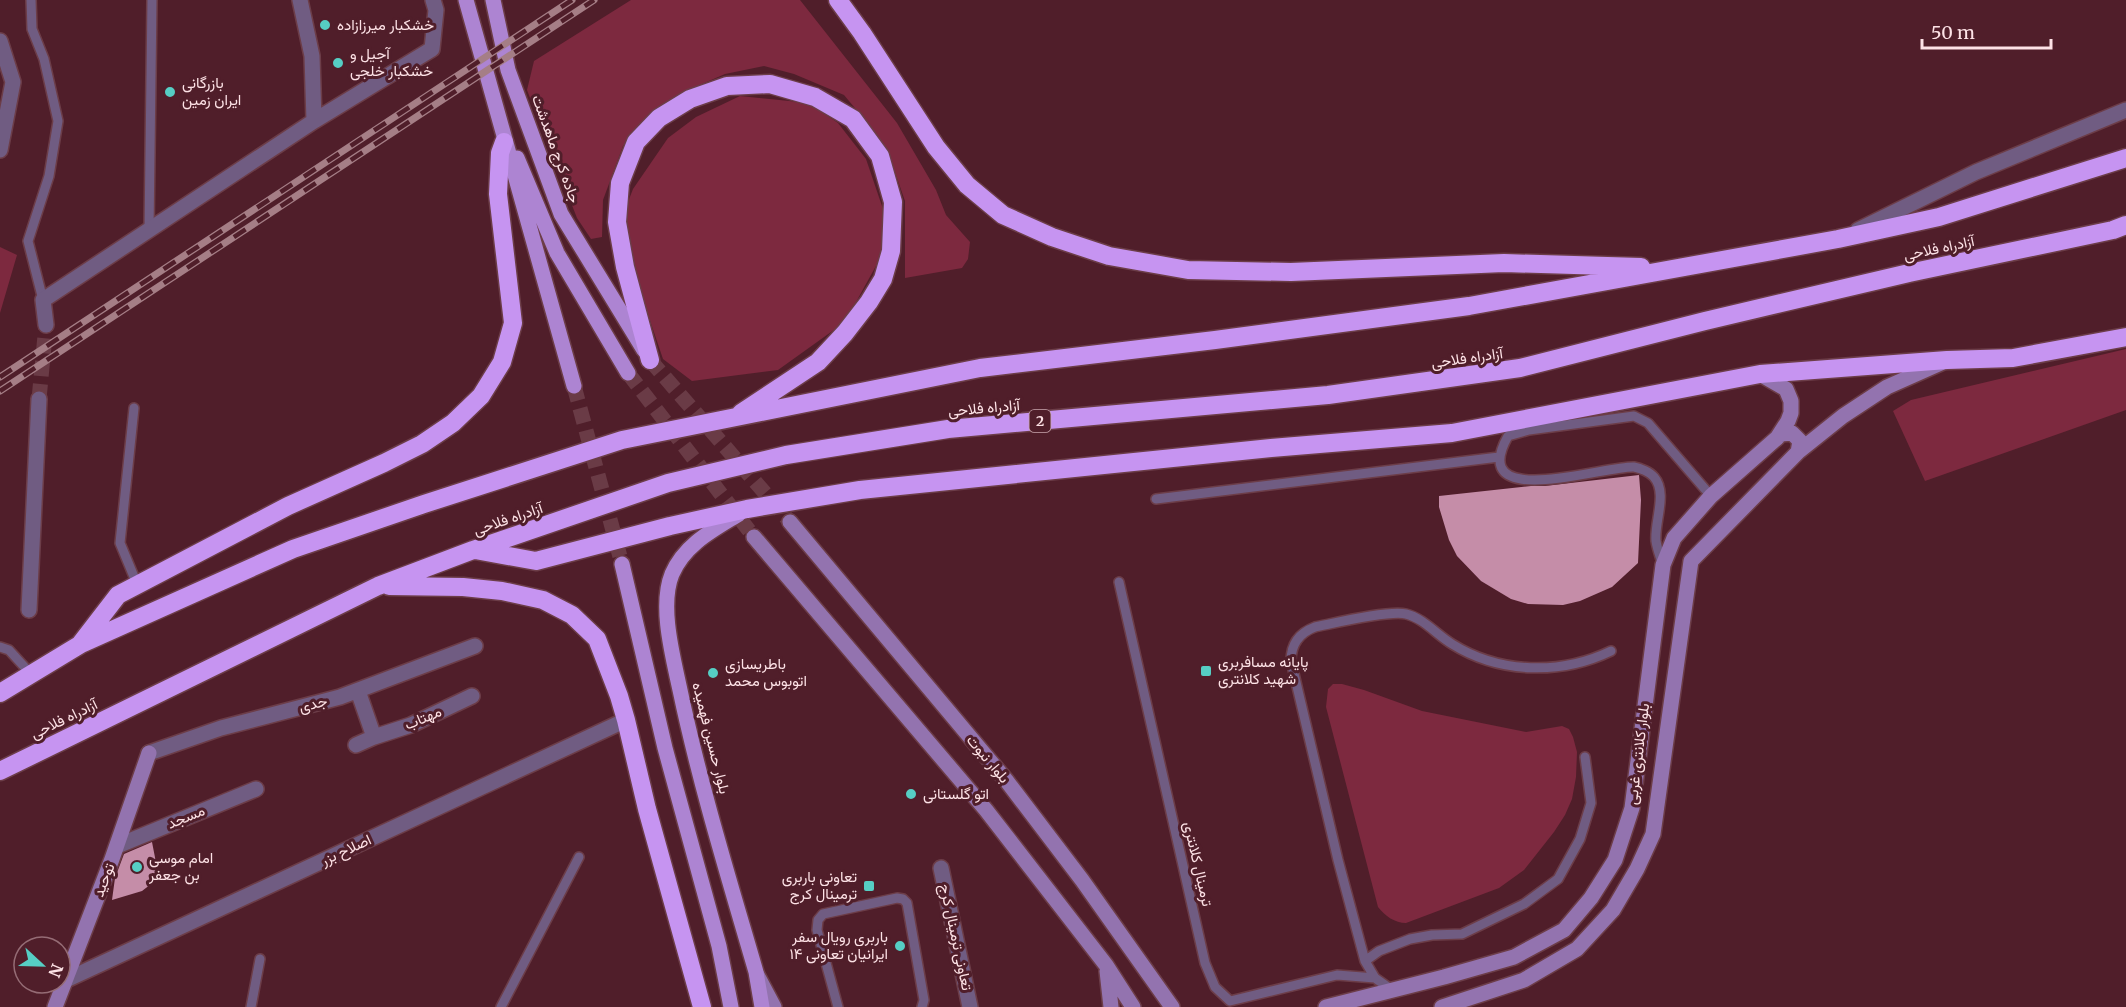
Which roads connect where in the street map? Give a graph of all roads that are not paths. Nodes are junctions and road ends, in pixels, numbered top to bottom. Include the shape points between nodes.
1 (31, 0) edge
2 (152, 0) edge
3 (300, 0) edge
4 (433, 0) edge
5 (466, 0) edge
6 (493, 0) edge
7 (838, 0) edge
8 (1, 47) edge
9 (2126, 110) edge
10 (314, 122) junction
11 (504, 142) junction
12 (0, 150) edge
13 (2126, 158) edge
14 (2126, 225) edge
15 (149, 230) junction
16 (1838, 239) junction
17 (1676, 267) junction
18 (43, 300) junction
19 (46, 326) tunnel mouth
20 (2126, 337) edge
21 (650, 360) joint
22 (1947, 360) junction
23 (628, 373) tunnel mouth
24 (1760, 374) junction
25 (574, 386) tunnel mouth
26 (39, 399) tunnel mouth
27 (134, 408) dead end
28 (733, 419) junction
29 (1777, 438) junction
30 (1798, 452) junction
31 (1499, 457) junction
32 (1711, 496) junction
33 (1156, 499) dead end
34 (747, 508) junction
35 (790, 522) tunnel mouth
36 (754, 537) tunnel mouth
37 (473, 550) junction
38 (622, 564) tunnel mouth
39 (1663, 565) junction
40 (1119, 582) dead end
41 (137, 584) junction
42 (378, 586) junction
43 (29, 610) dead end
44 (81, 644) junction
45 (475, 646) dead end
46 (0, 647) edge
47 (1611, 651) dead end
48 (30, 673) junction
49 (358, 691) junction
50 (0, 693) edge
51 (472, 696) dead end
52 (626, 720) junction
53 (374, 737) junction
54 (356, 745) dead end
55 (149, 753) joint
56 (1585, 757) dead end
57 (0, 771) edge
58 (256, 789) dead end
59 (117, 846) junction
60 (579, 857) dead end
61 (941, 868) dead end
62 (260, 959) dead end
63 (1365, 961) junction
64 (72, 964) edge
65 (1106, 965) junction
66 (756, 972) junction
67 (72, 977) edge
68 (1375, 978) junction
69 (1392, 990) junction
70 (1169, 1003) edge
71 (251, 1007) edge
72 (501, 1007) edge
73 (702, 1007) edge
74 (731, 1007) edge
75 (762, 1007) edge
76 (774, 1007) edge
77 (838, 1007) edge
78 (922, 1007) edge
79 (970, 1007) edge
80 (1111, 1007) edge
81 (1132, 1007) edge
82 (1182, 1007) edge
83 (1326, 1007) edge
84 (1442, 1007) edge

1 - 18 lane via 32,28 44,59 58,121 49,176 28,241
2 - 15 lane
3 - 10 street via 312,56
4 - 10 street via 436,10 432,49
5 - 11 main road
6 - 21 main road, جاده کرج ماهدشت via 508,70 561,214
7 - 17 highway via 936,147 967,185 1003,215 1109,256 1188,270 1291,272 1504,263
8 - 12 street via 13,82
9 - 16 street via 1976,172
10 - 15 street
11 - 23 main road via 514,149 557,253
11 - 25 main road
11 - 41 highway via 498,194 513,323 502,362 481,396 453,423 422,444 288,506
13 - 16 highway, آزادراه فلاحی via 1938,217
14 - 37 highway, آزادراه فلاحی / 2 via 1909,273 1520,368 1328,395 948,429 786,455 669,483
15 - 18 street
16 - 17 highway, آزادراه فلاحی
17 - 28 highway, آزادراه فلاحی via 1469,306 980,368
18 - 19 street
20 - 22 highway via 2013,358
21 - 28 highway via 617,222 620,183 636,142 659,118 690,99 727,86 770,84 815,97 853,118 880,156 893,202 891,250 883,279 845,333 818,362
22 - 24 highway
22 - 30 street, بلوار کلانتری غربی via 1876,394
24 - 29 street, بلوار کلانتری غربی via 1786,389 1791,402 1791,412
24 - 34 highway via 1452,433 860,490
26 - 43 street
27 - 41 lane via 120,543
28 - 44 highway, آزادراه فلاحی via 622,440 293,549
29 - 30 street via 1792,433 1800,441
29 - 32 street, بلوار کلانتری غربی
30 - 84 street, بلوار کلانتری غربی via 1691,561 1653,834 1613,909 1576,950 1533,975
31 - 32 lane via 1508,436 1634,416 1648,423
31 - 33 lane
31 - 39 lane via 1508,474 1536,482 1635,467 1648,472 1658,485 1660,496 1656,540
32 - 39 street, بلوار کلانتری غربی via 1674,538
34 - 37 highway via 536,561
34 - 66 main road, بلوار حسین فهمیده via 700,538 680,560 671,576 667,597 670,639 690,737
35 - 70 street, بلوار نبوت via 1006,780
36 - 65 street via 986,810
37 - 42 highway, آزادراه فلاحی / 2
38 - 74 main road
39 - 69 street, بلوار کلانتری غربی via 1632,808 1615,860 1591,898 1564,930 1514,957
40 - 68 lane, ترمینال کلانتری via 1205,963 1215,987 1230,1001 1337,975
41 - 44 highway via 118,595
42 - 52 highway via 502,591 543,600 572,615 597,639
42 - 57 highway, آزادراه فلاحی / 2
44 - 48 highway, آزادراه فلاحی
45 - 49 street, جدی
46 - 48 lane via 9,650
47 - 63 lane via 1572,665 1509,665 1472,654 1438,636 1416,618 1397,613 1315,627 1300,635 1291,661
48 - 50 highway, آزادراه فلاحی
49 - 53 street
49 - 55 street, جدی via 220,728
51 - 53 street, مهتاب via 411,725
52 - 67 street, اصلاح بزر
52 - 73 highway
53 - 54 street, مهتاب
55 - 59 street, توحید
56 - 63 lane via 1591,803 1580,839 1558,879 1524,904 1462,934 1410,939
58 - 59 street, مسجد
59 - 64 street, توحید
60 - 72 lane
61 - 79 street, تعاونی ترمینال کرج
62 - 71 lane
63 - 68 lane
65 - 80 street
65 - 81 street
66 - 75 main road, بلوار حسین فهمیده
66 - 76 street
68 - 69 lane
69 - 83 street, بلوار کلانتری غربی
70 - 82 street
77 - 78 lane via 817,930 818,920 824,914 897,898 907,903

